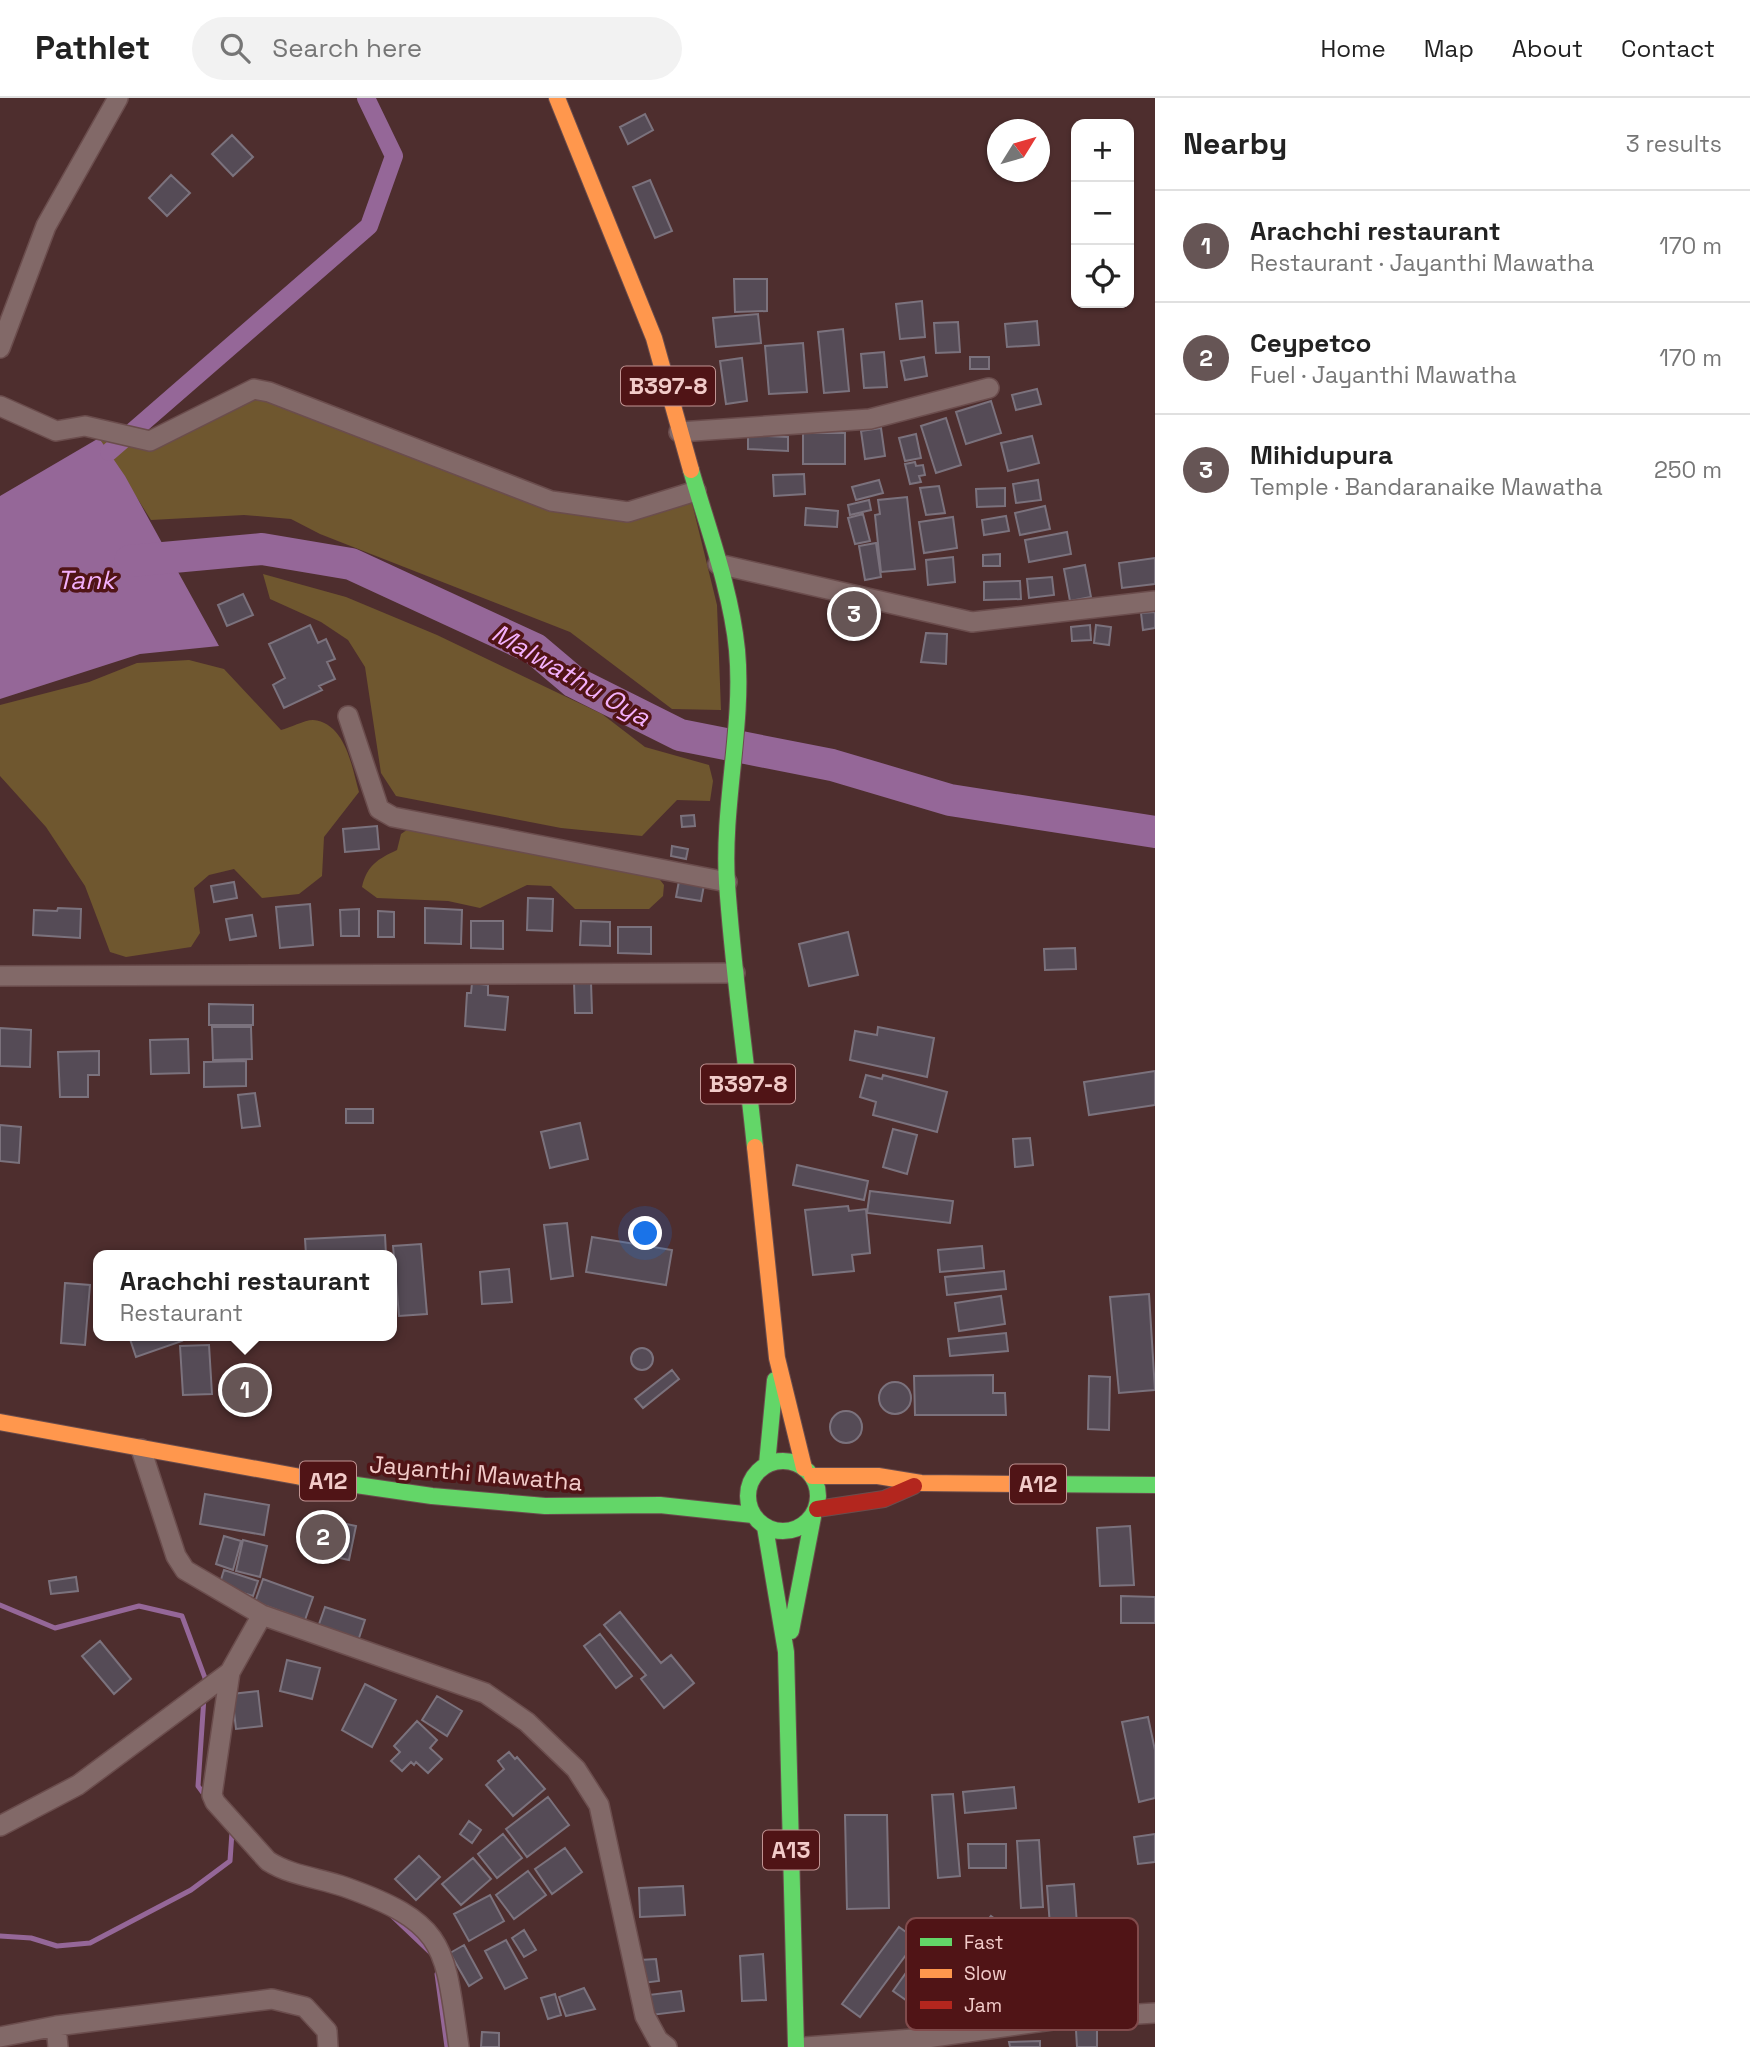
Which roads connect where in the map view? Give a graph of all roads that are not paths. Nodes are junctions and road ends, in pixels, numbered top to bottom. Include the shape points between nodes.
1 (118, 98) edge
2 (557, 98) edge
3 (0, 348) edge
4 (989, 388) dead end
5 (0, 406) edge
6 (679, 432) junction
7 (696, 491) junction
8 (718, 564) junction
9 (1155, 601) edge
10 (348, 716) dead end
11 (727, 882) junction
12 (735, 973) junction
13 (0, 976) edge
14 (777, 1358) junction
15 (0, 1422) edge
16 (141, 1449) junction
17 (762, 1468) junction
18 (808, 1472) junction
19 (733, 1480) dead end
20 (921, 1483) junction
21 (1155, 1485) edge
22 (696, 1493) dead end
23 (660, 1505) junction
24 (815, 1513) junction
25 (752, 1515) junction
26 (765, 1527) junction
27 (262, 1615) junction
28 (786, 1652) junction
29 (230, 1672) junction
30 (0, 1826) edge
31 (56, 2026) junction
32 (983, 2030) edge
33 (0, 2037) edge
34 (58, 2047) edge
35 (328, 2047) edge
36 (459, 2047) edge
37 (667, 2047) edge
38 (796, 2047) edge
39 (805, 2047) edge

1 - 3 street via 46,226
2 - 6 main road, B397-8 via 654,338
4 - 6 street via 870,419
5 - 7 street via 56,431 85,426 150,440 254,389 551,501 628,512
6 - 7 main road, B397-8
7 - 8 main road, B397-8
8 - 9 street via 972,622
8 - 11 main road, B397-8 via 737,649 738,686 726,810
10 - 11 street via 379,809 393,817
11 - 12 main road, B397-8
12 - 13 street
12 - 14 main road, B397-8
14 - 17 main road, B397-8
14 - 18 main road, B397-8
15 - 16 main road, Jayanthi Mawatha / A12
16 - 23 main road, Jayanthi Mawatha / A12 via 432,1496 545,1506
16 - 27 street via 176,1556 185,1570
17 - 18 main road via 786,1461
17 - 19 main road
17 - 25 main road via 747,1493
18 - 20 main road, A12
18 - 24 main road via 817,1486
20 - 21 main road, A12
20 - 24 main road, A12 via 884,1499
22 - 23 main road, Jayanthi Mawatha / A12
23 - 25 main road, Jayanthi Mawatha / A12
24 - 26 main road via 791,1531
24 - 28 main road, A13
25 - 26 main road
26 - 28 main road, A13
27 - 29 street
27 - 37 street via 485,1693 527,1722 576,1769 599,1805 645,2016
28 - 38 main road, A13
29 - 30 street via 78,1785
29 - 36 street via 212,1795 215,1802 279,1869 345,1888 403,1912 428,1930 447,1966
31 - 33 street
31 - 34 street
31 - 35 street via 272,1999 305,2007 327,2031
32 - 39 street

